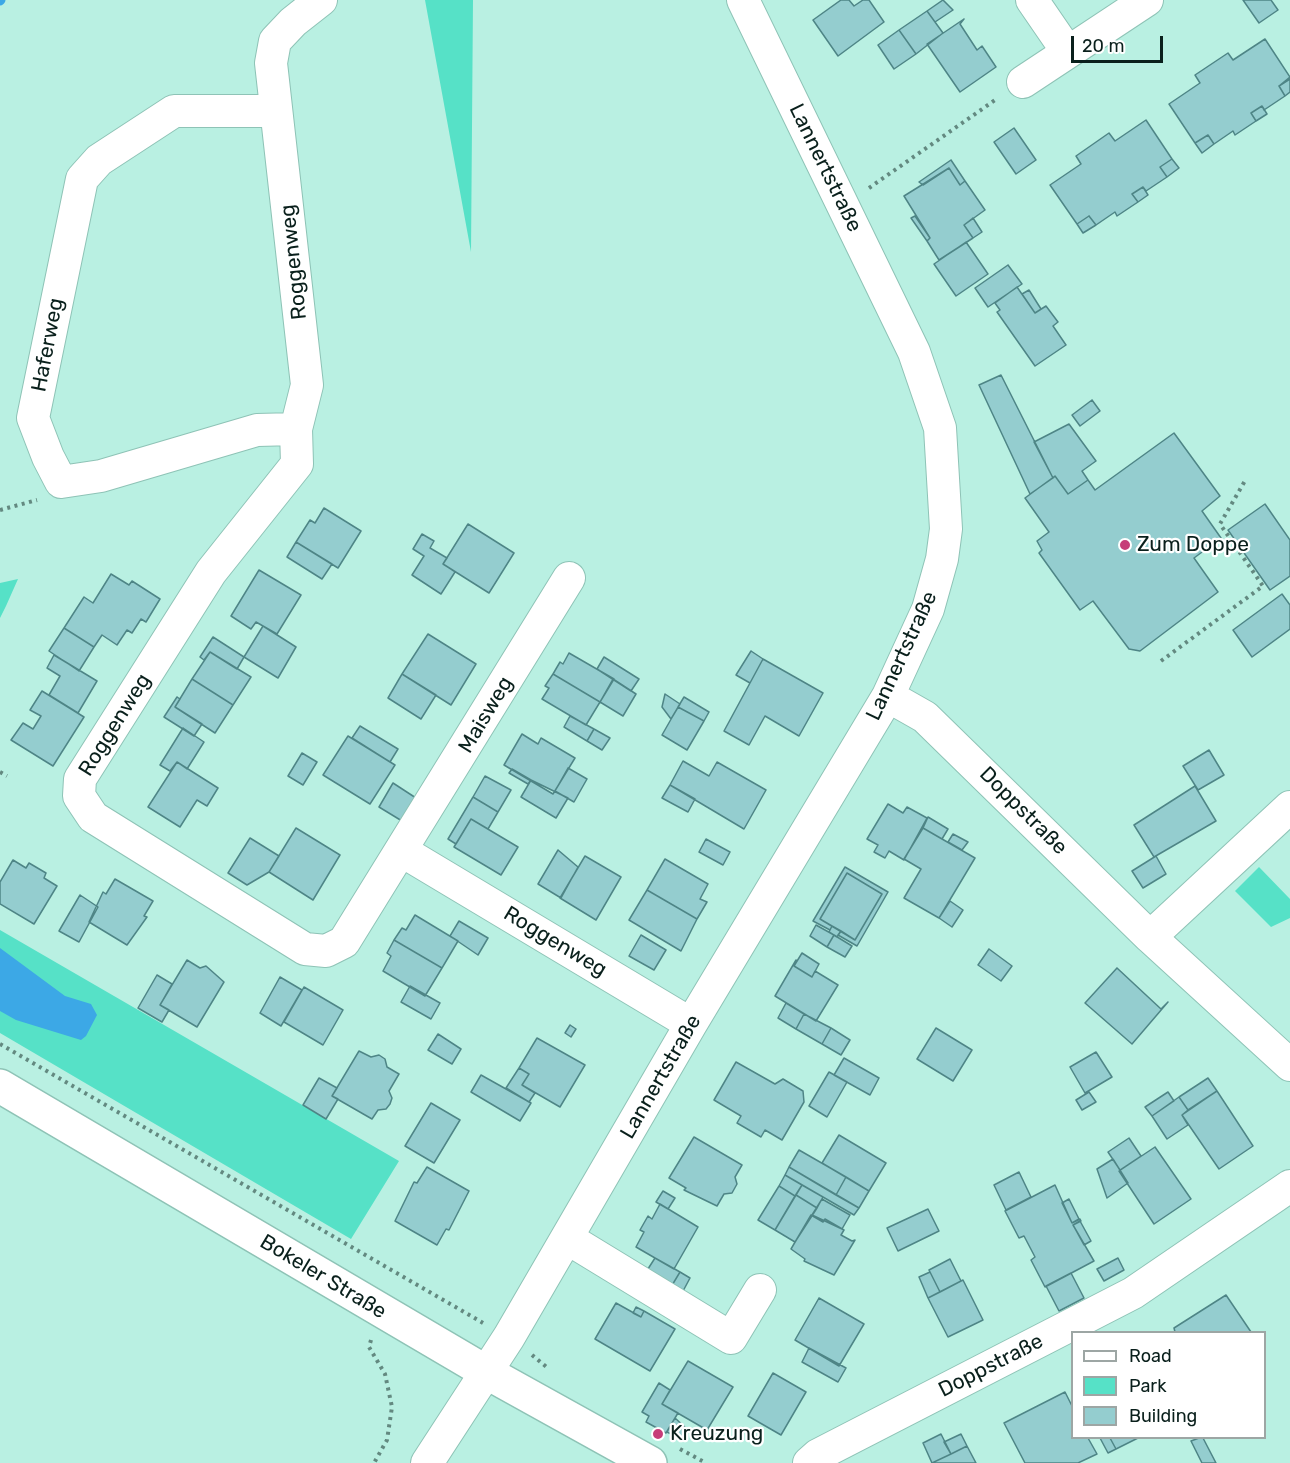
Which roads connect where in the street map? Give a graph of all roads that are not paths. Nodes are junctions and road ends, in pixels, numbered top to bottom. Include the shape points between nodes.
1 (321, 0) edge
2 (743, 0) edge
3 (1032, 0) edge
4 (1147, 0) edge
5 (1067, 51) junction
6 (1023, 82) road end
7 (276, 111) junction
8 (297, 429) junction
9 (569, 578) dead end
10 (888, 696) junction
11 (1290, 807) edge
12 (402, 851) junction
13 (1150, 937) junction
14 (691, 1024) junction
15 (1290, 1065) edge
16 (0, 1086) edge
17 (1290, 1186) edge
18 (567, 1238) junction
19 (760, 1290) dead end
20 (486, 1372) junction
21 (428, 1463) edge
22 (650, 1463) edge
23 (809, 1463) edge

1 - 7 street, Roggenweg via 275,41 270,63
2 - 10 street, Lannertstraße via 914,352 939,429 946,530 942,559 928,609
3 - 5 street
4 - 5 street
5 - 6 street
7 - 8 street, Roggenweg via 308,385
7 - 8 street, Haferweg via 174,111 99,160 82,178 33,418 62,482 101,476 256,430
8 - 12 street, Roggenweg via 297,464 211,572 80,779 79,796 93,817 305,949 326,951 344,942
9 - 12 street, Maisweg
10 - 13 street, Doppstraße via 925,717
10 - 14 street, Lannertstraße
11 - 13 street
12 - 14 street, Roggenweg
13 - 15 street, Doppstraße
14 - 18 street, Lannertstraße
16 - 20 main road, Bokeler Straße
17 - 23 street, Doppstraße via 1133,1293
18 - 19 street via 731,1338
18 - 20 street, Lannertstraße
20 - 21 street, Lannertstraße
20 - 22 main road, Bokeler Straße

